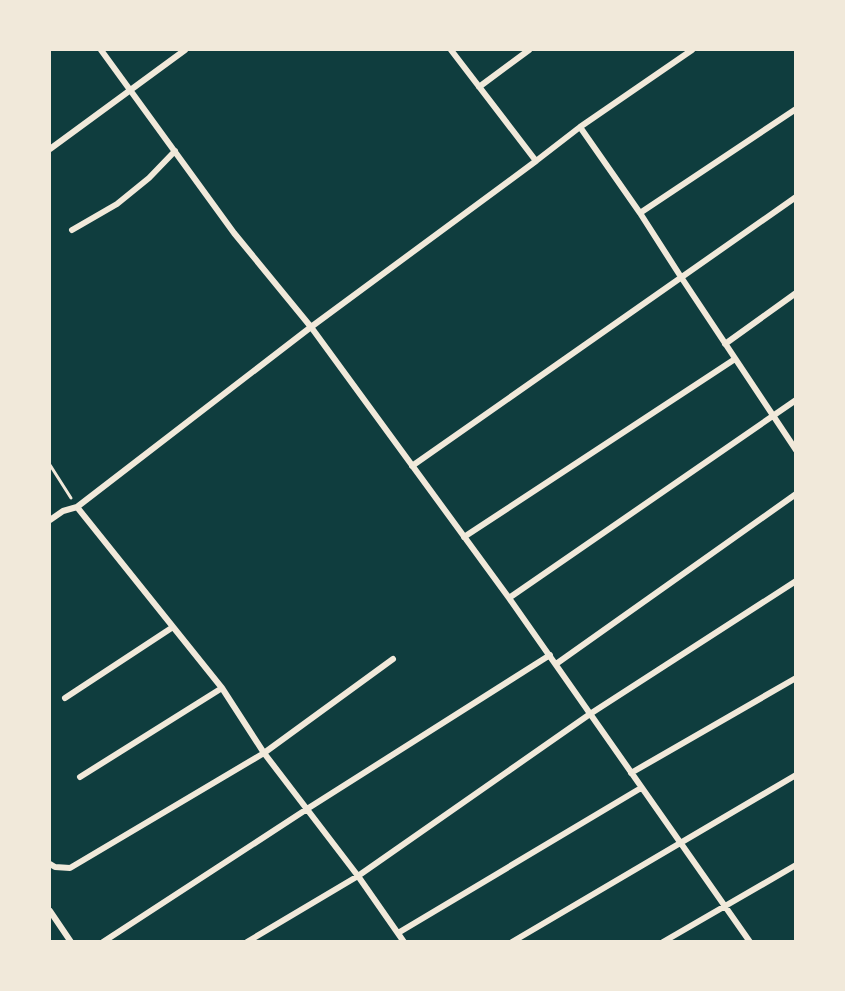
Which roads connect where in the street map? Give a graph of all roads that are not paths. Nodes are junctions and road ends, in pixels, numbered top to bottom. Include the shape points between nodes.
1 (101, 50) edge
2 (186, 50) edge
3 (451, 50) edge
4 (528, 50) edge
5 (692, 50) edge
6 (479, 87) junction
7 (130, 89) junction
8 (795, 109) edge
9 (580, 127) junction
10 (50, 149) edge
11 (175, 151) junction
12 (536, 161) junction
13 (795, 197) edge
14 (640, 213) junction
15 (72, 230) dead end
16 (681, 277) junction
17 (795, 293) edge
18 (311, 327) junction
19 (725, 344) junction
20 (735, 359) junction
21 (795, 400) edge
22 (773, 416) junction
23 (795, 450) edge
24 (412, 466) junction
25 (795, 494) edge
26 (77, 507) junction
27 (50, 520) edge
28 (464, 537) junction
29 (795, 581) edge
30 (509, 598) junction
31 (173, 627) junction
32 (550, 655) junction
33 (393, 659) dead end
34 (556, 664) junction
35 (795, 678) edge
36 (222, 688) junction
37 (66, 698) dead end
38 (590, 714) junction
39 (264, 753) junction
40 (631, 773) junction
41 (795, 775) edge
42 (80, 777) dead end
43 (641, 788) junction
44 (307, 809) junction
45 (681, 844) junction
46 (50, 864) edge
47 (795, 865) edge
48 (358, 876) junction
49 (724, 906) junction
50 (50, 911) edge
51 (398, 933) junction
52 (71, 942) edge
53 (103, 942) edge
54 (247, 942) edge
55 (404, 942) edge
56 (512, 942) edge
57 (663, 942) edge
58 (750, 942) edge

1 - 7 street
2 - 7 street
3 - 6 street
4 - 6 street
5 - 9 street
6 - 12 street
7 - 10 street
7 - 11 street
8 - 14 street
9 - 12 street
9 - 14 street
11 - 15 street via 117,204
11 - 18 street
12 - 18 street
13 - 16 street
14 - 16 street
16 - 19 street
16 - 24 street
17 - 19 street
18 - 24 street
18 - 26 street
19 - 20 street
20 - 22 street
20 - 28 street
21 - 22 street
22 - 23 street
22 - 30 street
24 - 28 street
25 - 34 street
26 - 27 street
26 - 31 street
28 - 30 street
29 - 38 street
30 - 32 street
31 - 36 street
31 - 37 street
32 - 34 street
32 - 44 street
33 - 39 street
34 - 38 street
35 - 40 street
36 - 39 street
36 - 42 street
38 - 40 street
38 - 48 street
39 - 44 street
39 - 46 street via 70,868
40 - 43 street
41 - 45 street
43 - 45 street
43 - 51 street
44 - 48 street
44 - 53 street
45 - 49 street
45 - 56 street
47 - 49 street
48 - 51 street
48 - 54 street
49 - 57 street
49 - 58 street
50 - 52 street
51 - 55 street

